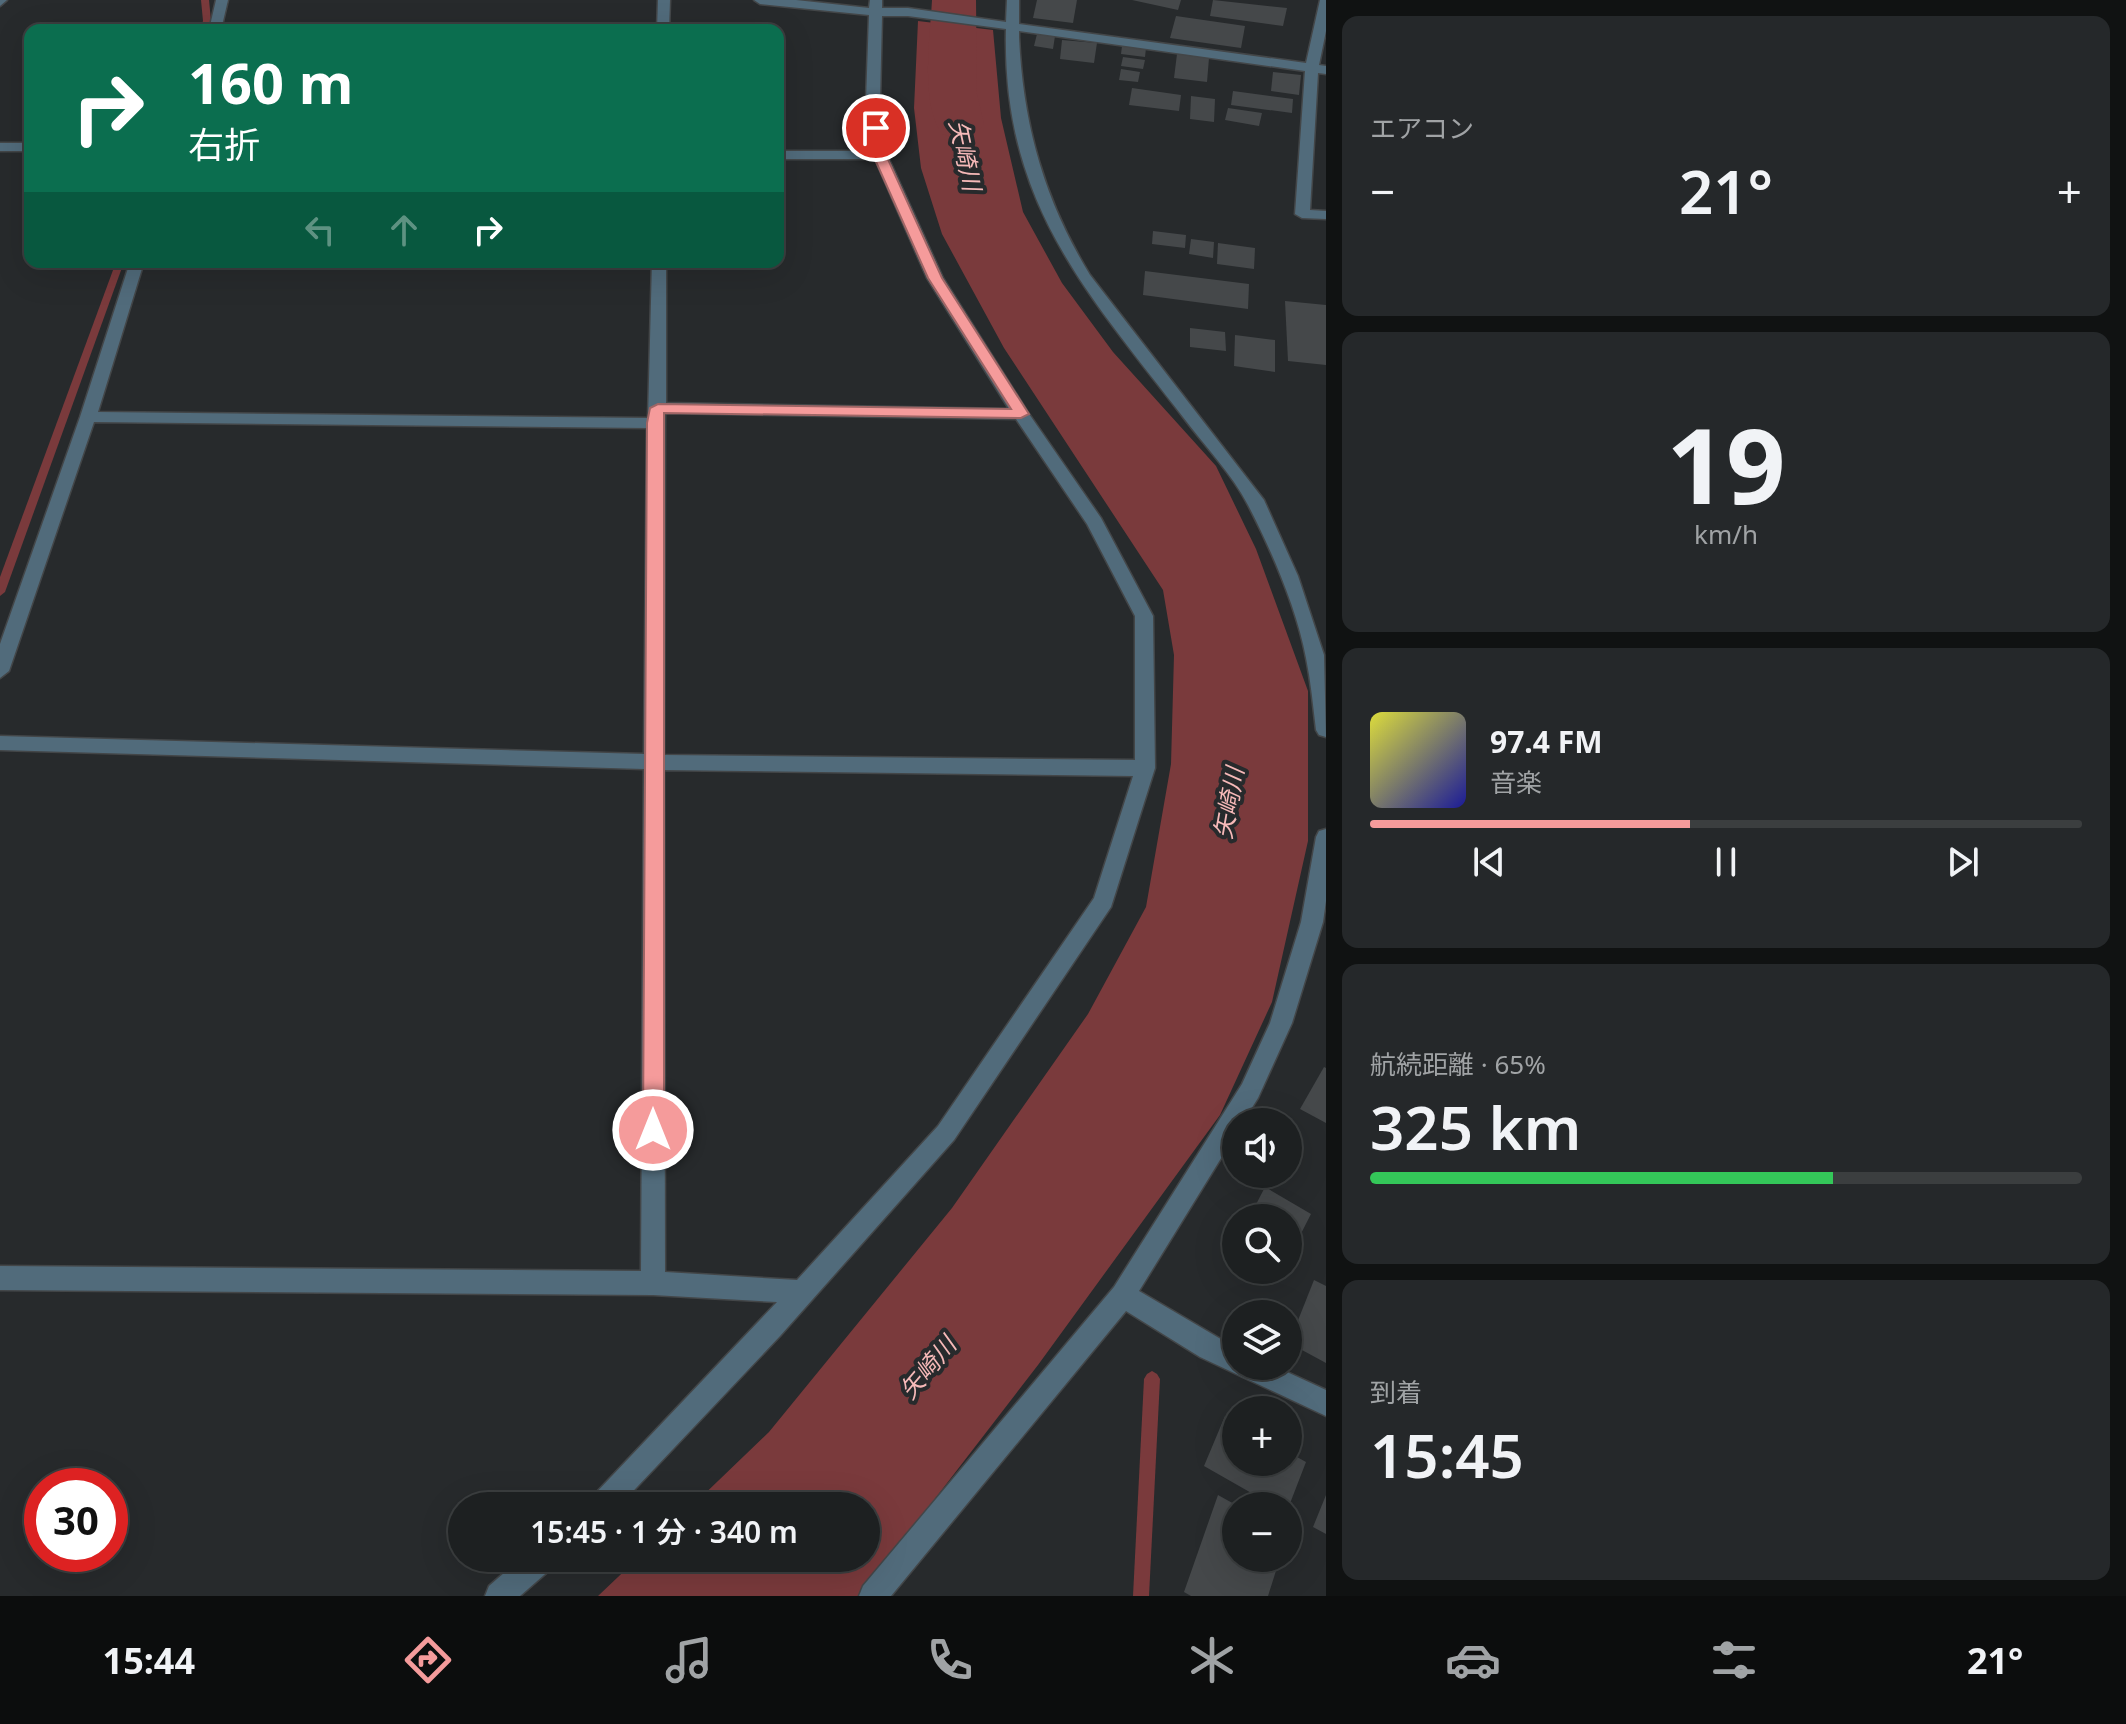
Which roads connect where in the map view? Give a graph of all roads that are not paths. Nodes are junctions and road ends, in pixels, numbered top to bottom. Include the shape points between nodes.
1 (222, 0) edge
2 (664, 0) edge
3 (760, 0) edge
4 (1013, 0) edge
5 (1326, 0) edge
6 (875, 6) edge
7 (216, 24) edge
8 (663, 24) edge
9 (1012, 25) junction
10 (1319, 69) edge
11 (0, 147) edge
12 (24, 147) edge
13 (784, 155) edge
14 (880, 155) junction
15 (1326, 215) edge
16 (135, 268) edge
17 (659, 268) edge
18 (1021, 414) junction
19 (656, 416) junction
20 (88, 417) junction
21 (0, 671) edge
22 (1326, 730) edge
23 (0, 743) edge
24 (654, 762) junction
25 (1145, 768) junction
26 (1326, 837) edge
27 (0, 1278) edge
28 (653, 1283) junction
29 (802, 1292) junction
30 (1123, 1295) junction
31 (1222, 1354) edge
32 (1276, 1380) edge
33 (1326, 1403) edge
34 (614, 1492) edge
35 (526, 1572) edge
36 (499, 1596) edge
37 (873, 1596) edge

1 - 7 street
2 - 8 street
3 - 6 street
4 - 9 street
5 - 10 street
6 - 9 street
6 - 14 street via 873,101
9 - 10 street
9 - 22 street via 1014,92 1036,189 1083,277 1255,500 1289,576 1315,655
10 - 15 street via 1302,214
11 - 12 street
13 - 14 street
14 - 18 street via 935,278
16 - 20 street
17 - 19 street
18 - 19 street
18 - 25 street via 1095,522 1144,616
19 - 20 street
19 - 24 street
20 - 21 street
23 - 24 street
24 - 25 street
24 - 28 street
25 - 29 street via 1104,901 946,1133
26 - 30 street via 1312,922 1281,1023 1250,1091
27 - 28 street
28 - 29 street
29 - 34 street
30 - 31 street
30 - 37 street
32 - 33 street
35 - 36 street

